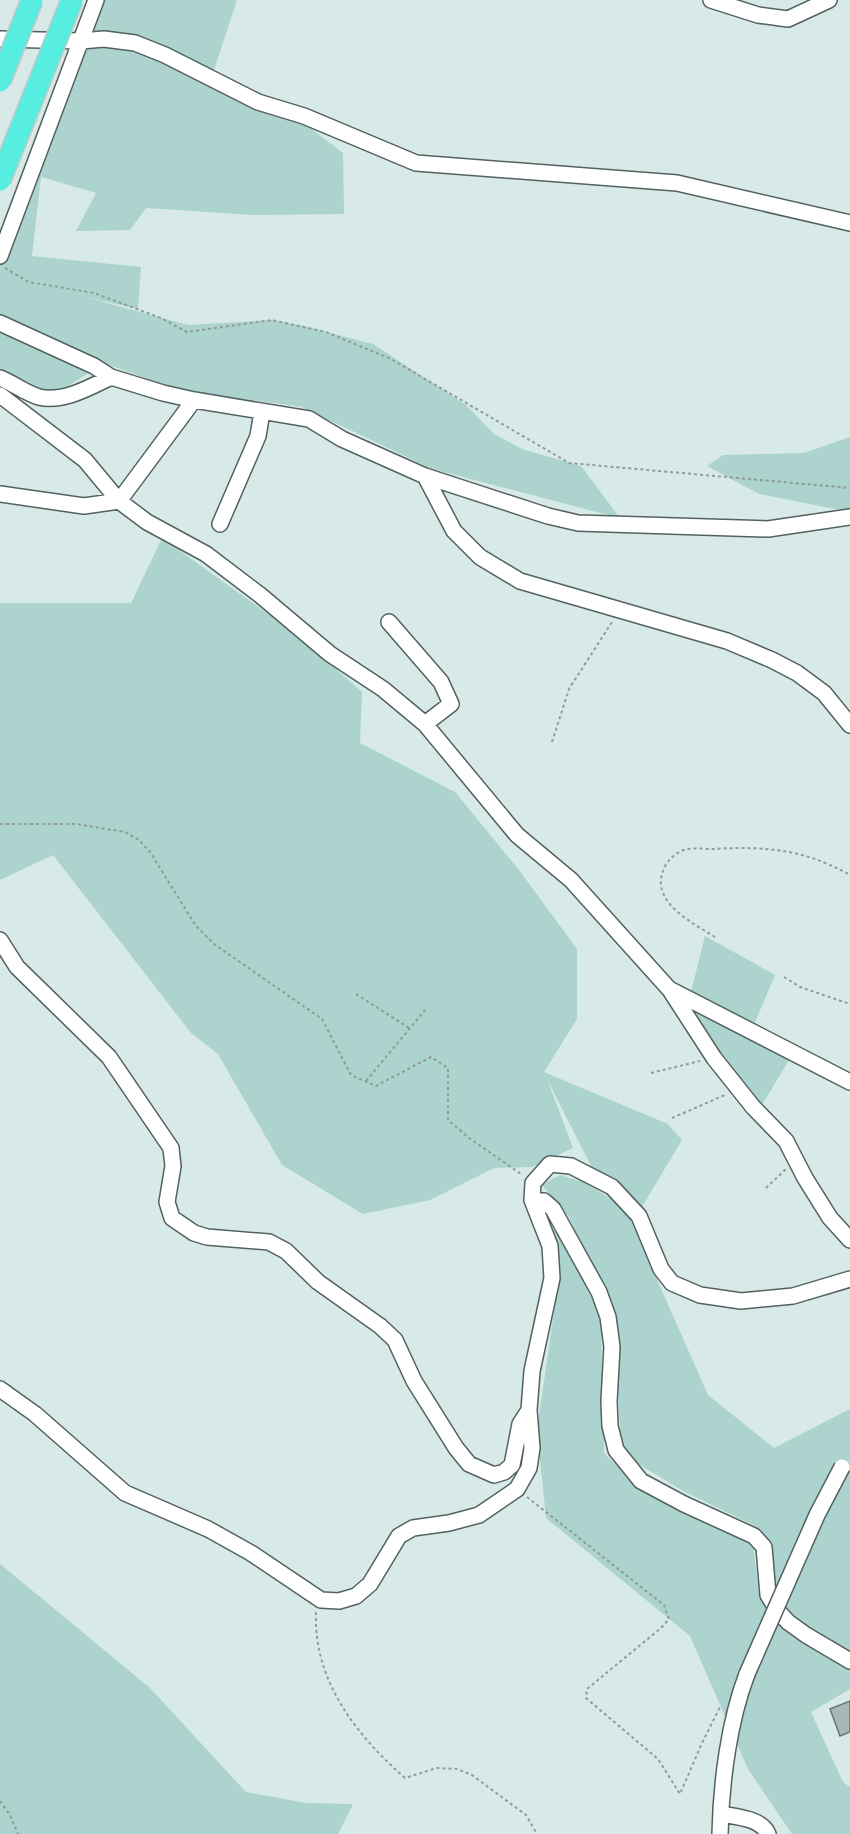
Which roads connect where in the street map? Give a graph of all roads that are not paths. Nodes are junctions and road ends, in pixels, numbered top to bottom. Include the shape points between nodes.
1 (32, 0) edge
2 (72, 0) edge
3 (96, 0) edge
4 (711, 0) edge
5 (829, 0) edge
6 (0, 39) edge
7 (81, 41) junction
8 (0, 81) edge
9 (0, 180) edge
10 (850, 223) edge
11 (0, 256) edge
12 (0, 323) edge
13 (111, 377) junction
14 (0, 378) edge
15 (0, 395) edge
16 (194, 400) junction
17 (262, 412) junction
18 (425, 476) junction
19 (0, 494) edge
20 (119, 501) junction
21 (850, 517) edge
22 (220, 524) dead end
23 (389, 622) dead end
24 (425, 724) junction
25 (850, 725) edge
26 (0, 940) edge
27 (670, 990) junction
28 (850, 1082) edge
29 (532, 1200) junction
30 (850, 1240) edge
31 (850, 1279) edge
32 (0, 1389) edge
33 (529, 1410) junction
34 (846, 1462) edge
35 (850, 1661) edge
36 (721, 1814) junction
37 (720, 1834) edge
38 (768, 1834) edge

1 - 8 highway, bridge
2 - 9 highway, bridge
3 - 7 street
4 - 5 street via 758,15 788,19
6 - 7 street
7 - 10 street via 135,43 258,102 304,116 416,163 677,183
7 - 11 street
12 - 13 street
13 - 14 street via 55,398 39,397
13 - 16 street
15 - 20 street via 85,459
16 - 17 street
16 - 20 street
17 - 18 street via 309,419 342,439
17 - 22 street via 258,435
18 - 21 street via 578,523 768,529
18 - 25 street via 454,531 480,556 520,581 727,641 772,660 824,693
19 - 20 street via 84,506
20 - 24 street via 147,522 206,554
23 - 24 street via 441,681 451,704
24 - 27 street via 517,835 571,880
26 - 33 street via 17,967 109,1057 171,1148 173,1166 167,1202 172,1218 194,1233 269,1242 286,1251 318,1282 380,1326 395,1340 414,1381 469,1464 494,1475 512,1465 520,1424
27 - 28 street
27 - 30 street via 714,1058 786,1141 830,1218
29 - 31 street via 533,1183 550,1164 571,1166 612,1187 639,1216 661,1269 672,1283 700,1295 741,1301 794,1296
29 - 33 street via 550,1246 552,1278 532,1371
29 - 35 street via 544,1201 553,1209 608,1317 612,1347 610,1426 616,1450 641,1481 754,1536 764,1547 768,1595 777,1610 806,1635
32 - 33 street via 35,1414 125,1493 208,1529 321,1600 339,1601 356,1596 370,1584 399,1536 413,1528 479,1515 518,1489 529,1468 532,1448
34 - 36 street, bridge via 817,1515 740,1692
36 - 37 street
36 - 38 street via 751,1820 766,1828

